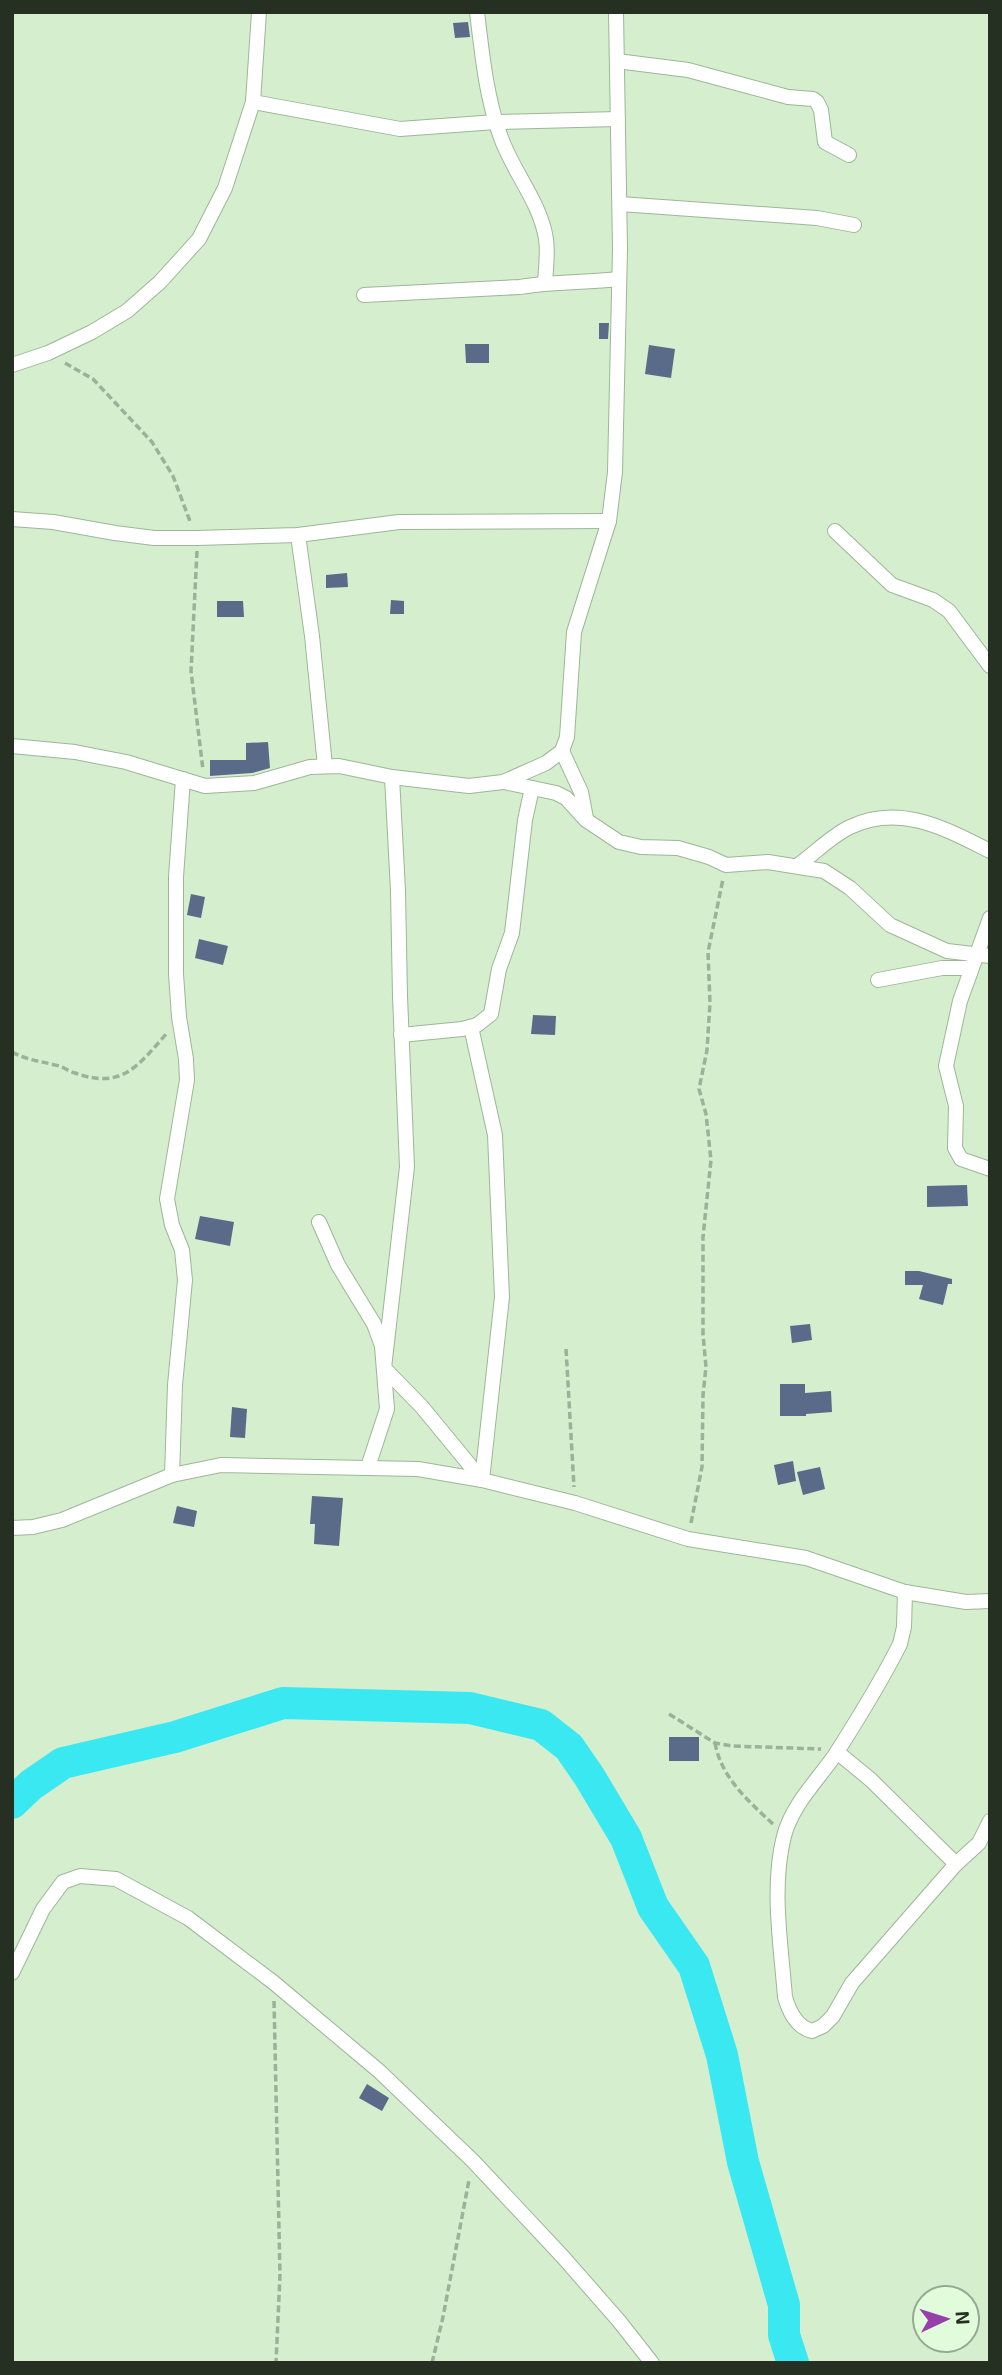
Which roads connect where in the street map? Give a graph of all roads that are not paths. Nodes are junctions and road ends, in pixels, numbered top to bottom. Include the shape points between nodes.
1 (259, 12) edge
2 (477, 12) edge
3 (616, 12) edge
4 (617, 61) junction
5 (253, 102) junction
6 (618, 119) junction
7 (496, 122) junction
8 (849, 155) dead end
9 (620, 205) junction
10 (854, 225) dead end
11 (619, 279) junction
12 (545, 282) junction
13 (364, 295) dead end
14 (12, 365) edge
15 (12, 519) edge
16 (609, 521) junction
17 (835, 531) dead end
18 (298, 536) junction
19 (990, 666) edge
20 (12, 746) edge
21 (562, 751) junction
22 (325, 766) junction
23 (392, 777) junction
24 (183, 779) junction
25 (503, 782) junction
26 (532, 788) junction
27 (586, 820) junction
28 (990, 851) edge
29 (797, 866) junction
30 (990, 918) edge
31 (980, 959) edge
32 (878, 980) dead end
33 (471, 1027) junction
34 (401, 1035) junction
35 (990, 1170) edge
36 (319, 1222) dead end
37 (384, 1368) junction
38 (368, 1467) junction
39 (172, 1475) junction
40 (482, 1480) junction
41 (12, 1528) edge
42 (905, 1592) junction
43 (990, 1601) edge
44 (836, 1752) junction
45 (990, 1821) edge
46 (956, 1864) junction
47 (12, 1973) edge
48 (652, 2363) edge

1 - 5 street
2 - 7 street
3 - 4 street
4 - 6 street
4 - 8 street via 688,70 788,97 813,99 820,105 825,142
5 - 7 street via 400,130
5 - 14 street via 225,188 198,239 160,282 127,311 92,332
6 - 7 street
6 - 9 street
7 - 12 street via 508,158 541,220 546,240
9 - 10 street via 817,218
9 - 11 street
11 - 12 street
11 - 16 street
12 - 13 street
15 - 18 street via 154,538
16 - 18 street via 399,522
16 - 21 street via 574,632 567,737
17 - 19 street via 892,584 949,611
18 - 22 street
20 - 24 street via 113,759
21 - 25 street
21 - 27 street via 581,792
22 - 23 street
22 - 24 street via 254,782 205,786
23 - 25 street via 469,786
23 - 34 street
24 - 39 street via 176,974 187,1080 167,1199 182,1250 185,1280
25 - 26 street
26 - 27 street via 566,798
26 - 33 street via 512,933 499,968 491,1014
27 - 29 street via 619,842 641,847 678,848 726,865 768,862
28 - 29 street via 931,822 881,818 848,828
29 - 31 street via 824,872 850,888 890,925 947,951
30 - 31 street
31 - 32 street
31 - 35 street via 960,1001 946,1066 956,1106 955,1148 961,1159
33 - 34 street
33 - 40 street via 495,1135 502,1297
34 - 37 street via 407,1167
36 - 37 street via 338,1265 374,1324
37 - 38 street via 387,1409
37 - 40 street
38 - 39 street via 221,1465
38 - 40 street via 418,1469
39 - 41 street via 62,1520
40 - 42 street via 688,1539 806,1558
42 - 43 street via 966,1602
42 - 44 street via 900,1644
44 - 46 street via 872,1780
44 - 46 street via 798,1806 780,1856 785,1997 800,2025 809,2030 823,2026 833,2016 852,1983
45 - 46 street via 979,1843
47 - 48 street via 43,1909 63,1882 80,1877 116,1880 188,1918 379,2071 473,2161 620,2321

